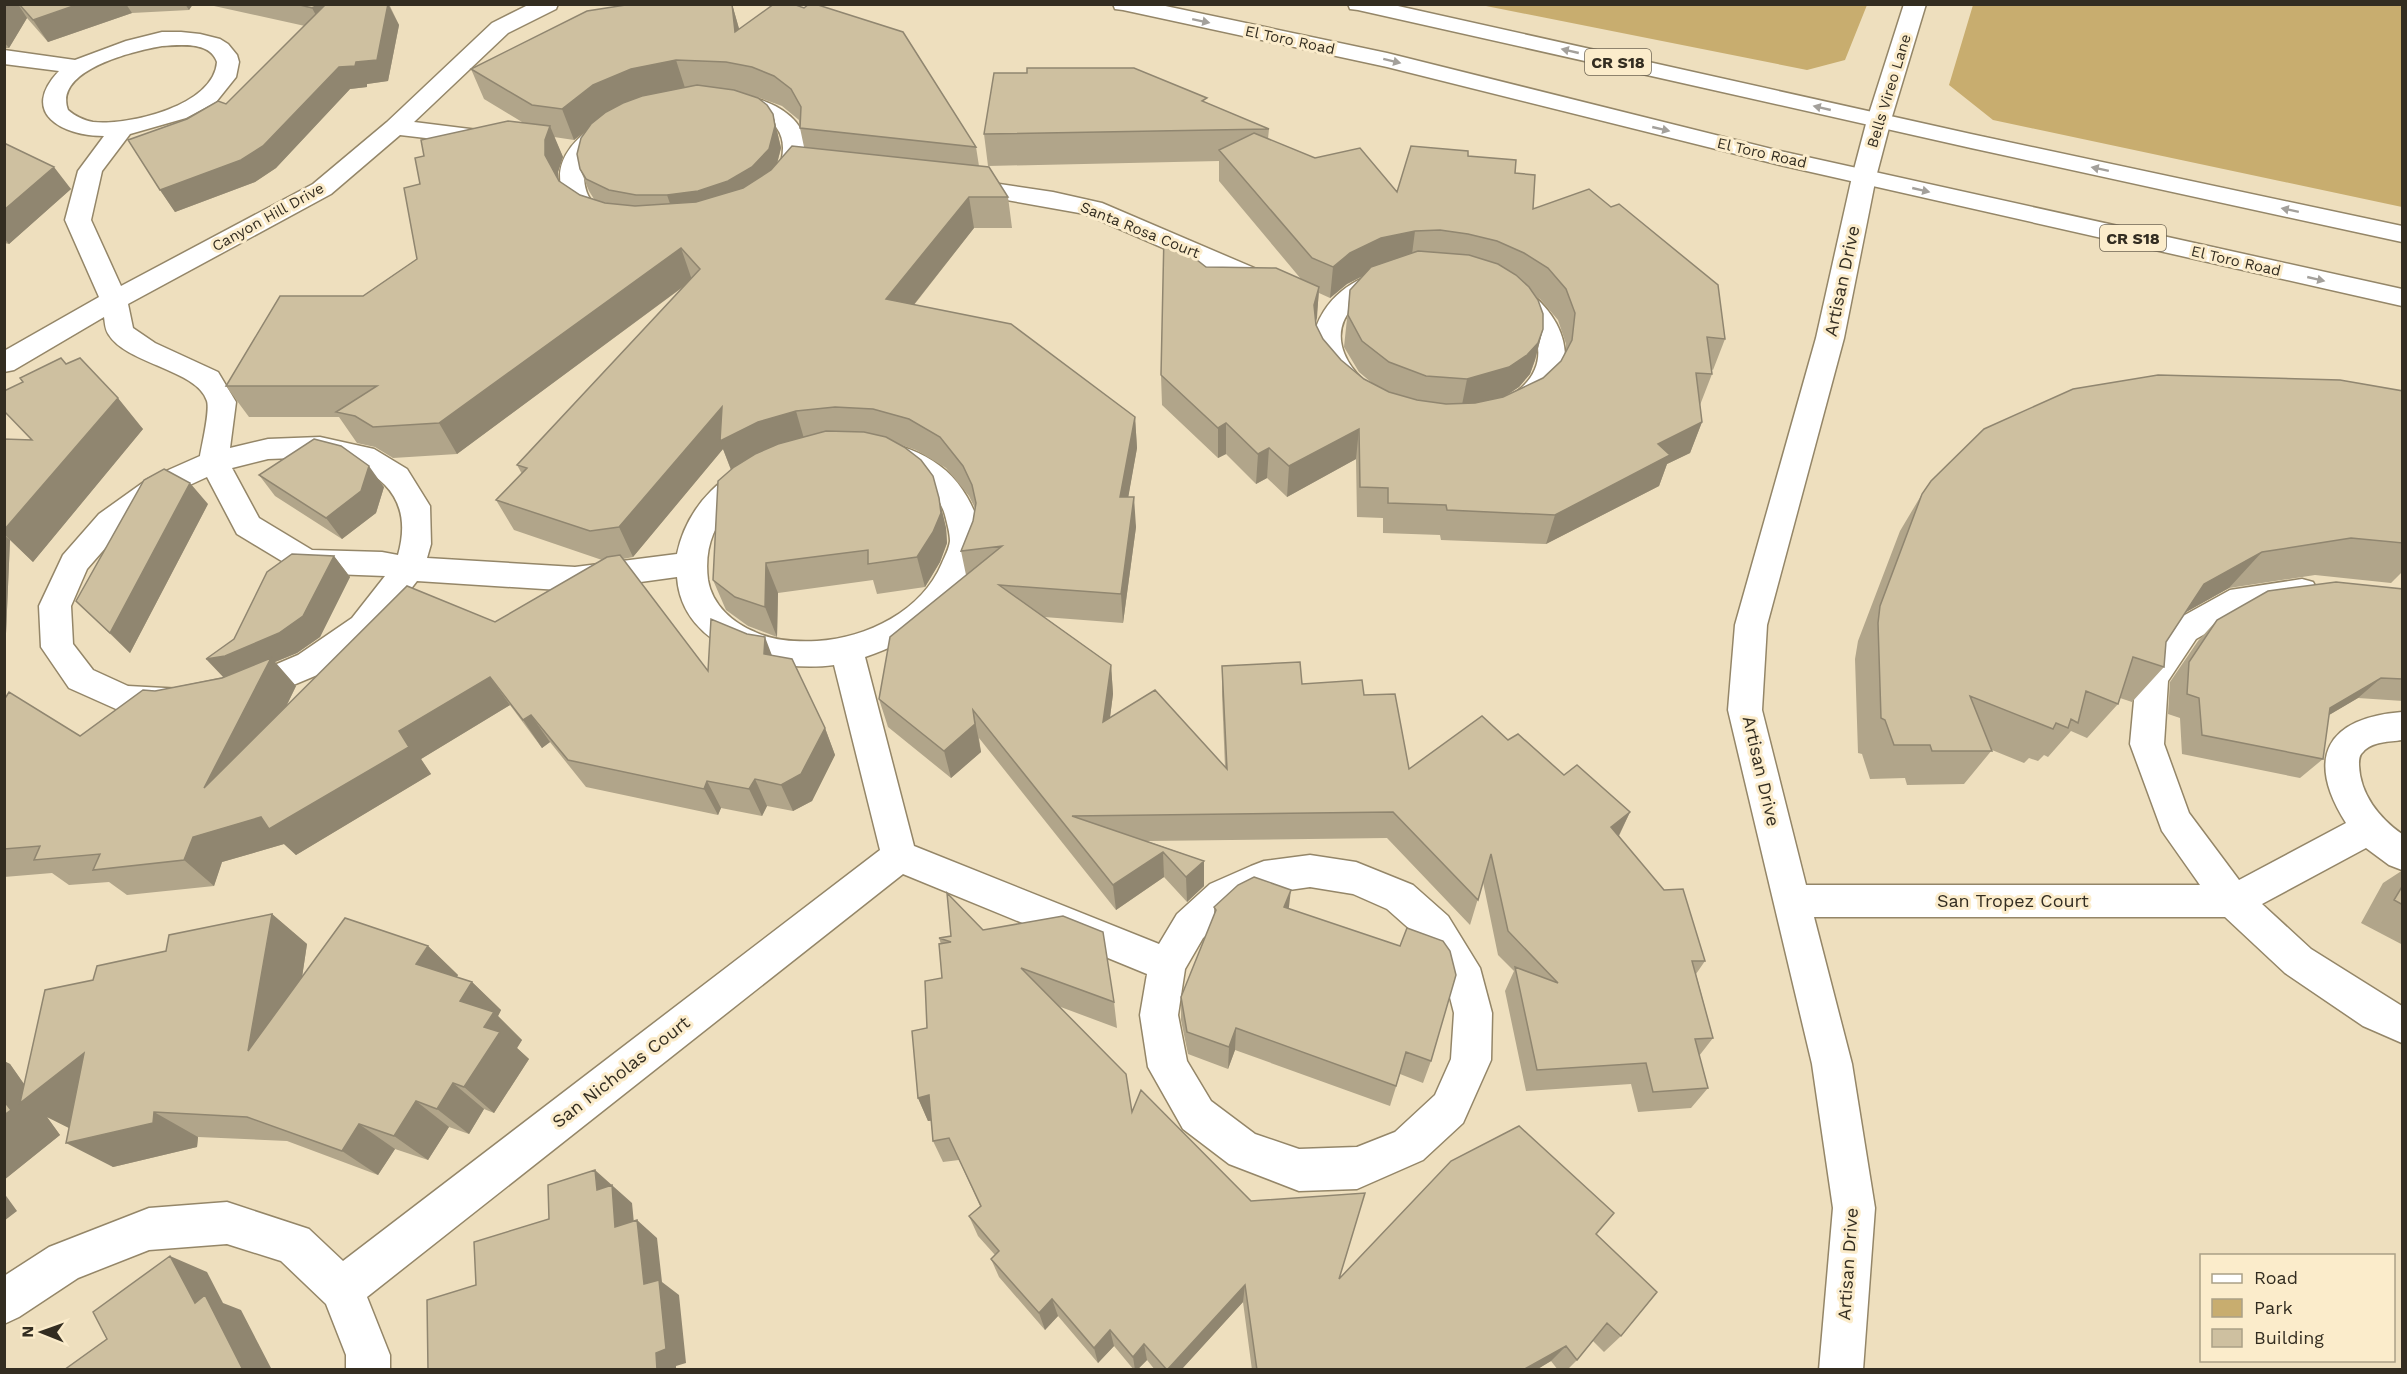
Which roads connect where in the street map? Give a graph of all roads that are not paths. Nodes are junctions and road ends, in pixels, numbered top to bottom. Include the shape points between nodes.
1 (548, 4) edge
2 (1123, 4) edge
3 (1358, 4) edge
4 (1915, 4) edge
5 (501, 16) edge
6 (4, 57) edge
7 (79, 67) junction
8 (1879, 120) junction
9 (395, 127) junction
10 (122, 128) junction
11 (511, 141) edge
12 (805, 168) joint
13 (1864, 177) junction
14 (936, 183) edge
15 (2403, 234) edge
16 (2403, 298) edge
17 (114, 300) junction
18 (1312, 303) junction
19 (4, 363) edge
20 (214, 462) junction
21 (690, 564) junction
22 (409, 569) junction
23 (2337, 591) edge
24 (847, 650) junction
25 (2403, 726) edge
26 (2370, 828) junction
27 (2403, 854) edge
28 (899, 856) junction
29 (1793, 901) junction
30 (2233, 901) junction
31 (1167, 965) junction
32 (2403, 1025) edge
33 (342, 1289) junction
34 (4, 1302) edge
35 (368, 1370) edge
36 (1841, 1370) edge

1 - 5 street, Canyon Hill Drive
2 -> 13 street, El Toro Road / CR S18 via 1387,60
8 -> 3 street, CR S18
4 - 8 street, Bells Vireo Lane
5 - 9 street, Canyon Hill Drive
6 - 7 street
7 - 10 street via 54,94 54,106 61,117 75,125
7 - 10 street via 132,44 162,39 212,44 226,53 230,66 224,81 208,97 153,122
8 - 13 street, Bells Vireo Lane
15 -> 8 street, CR S18
9 - 11 street
9 - 17 street, Canyon Hill Drive via 322,189
10 - 17 street via 90,171 78,220
12 - 12 street via 753,206 720,220 682,228 644,229 611,222 586,209 573,191 569,148 641,110 667,102 739,100 768,110 788,125
13 -> 16 street, El Toro Road / CR S18
13 - 29 street, Artisan Drive via 1830,338 1751,625 1745,710
14 - 18 street, Santa Rosa Court via 996,189 1093,208
17 - 19 street, Canyon Hill Drive
17 - 20 street via 120,332 145,349 208,379 222,402
18 - 18 street via 1326,336 1331,361 1347,385 1375,404 1410,418 1449,423 1487,419 1519,407 1542,387 1553,364 1551,339 1538,315 1514,295 1484,280 1449,273 1413,272
20 - 22 street via 248,526 306,561
20 - 22 street via 279,448 320,447 364,456 397,476 415,506 416,544
20 - 22 street via 148,494 110,522 74,563 55,606 57,647 81,679 125,699 183,703 248,691 310,664 363,627
21 - 22 street via 575,579
21 - 24 street via 696,598 717,626 753,646 798,655
21 - 24 street via 698,530 720,499 753,475 792,457 835,450 877,451 914,463 943,483 960,511 965,543 954,576 929,608 892,634
23 - 30 street via 2315,589 2241,599 2185,630 2152,679 2147,744 2174,820
24 - 28 street
25 - 26 street via 2374,729 2354,738 2342,755 2341,776 2350,802
26 - 27 street
26 - 30 street
28 - 31 street
28 - 33 street, San Nicholas Court
29 - 30 street, San Tropez Court
29 - 36 street, Artisan Drive via 1832,1064 1854,1208
30 - 32 street via 2298,961 2377,1013
31 - 31 street via 1158,1015 1168,1067 1197,1115 1243,1150 1299,1170 1357,1168 1409,1146 1449,1109 1471,1060 1473,1013 1461,968 1436,928 1400,897 1356,878 1310,871 1264,877 1223,896 1190,926
33 - 34 street via 294,1244 227,1223 149,1229 64,1262
33 - 35 street via 368,1355

